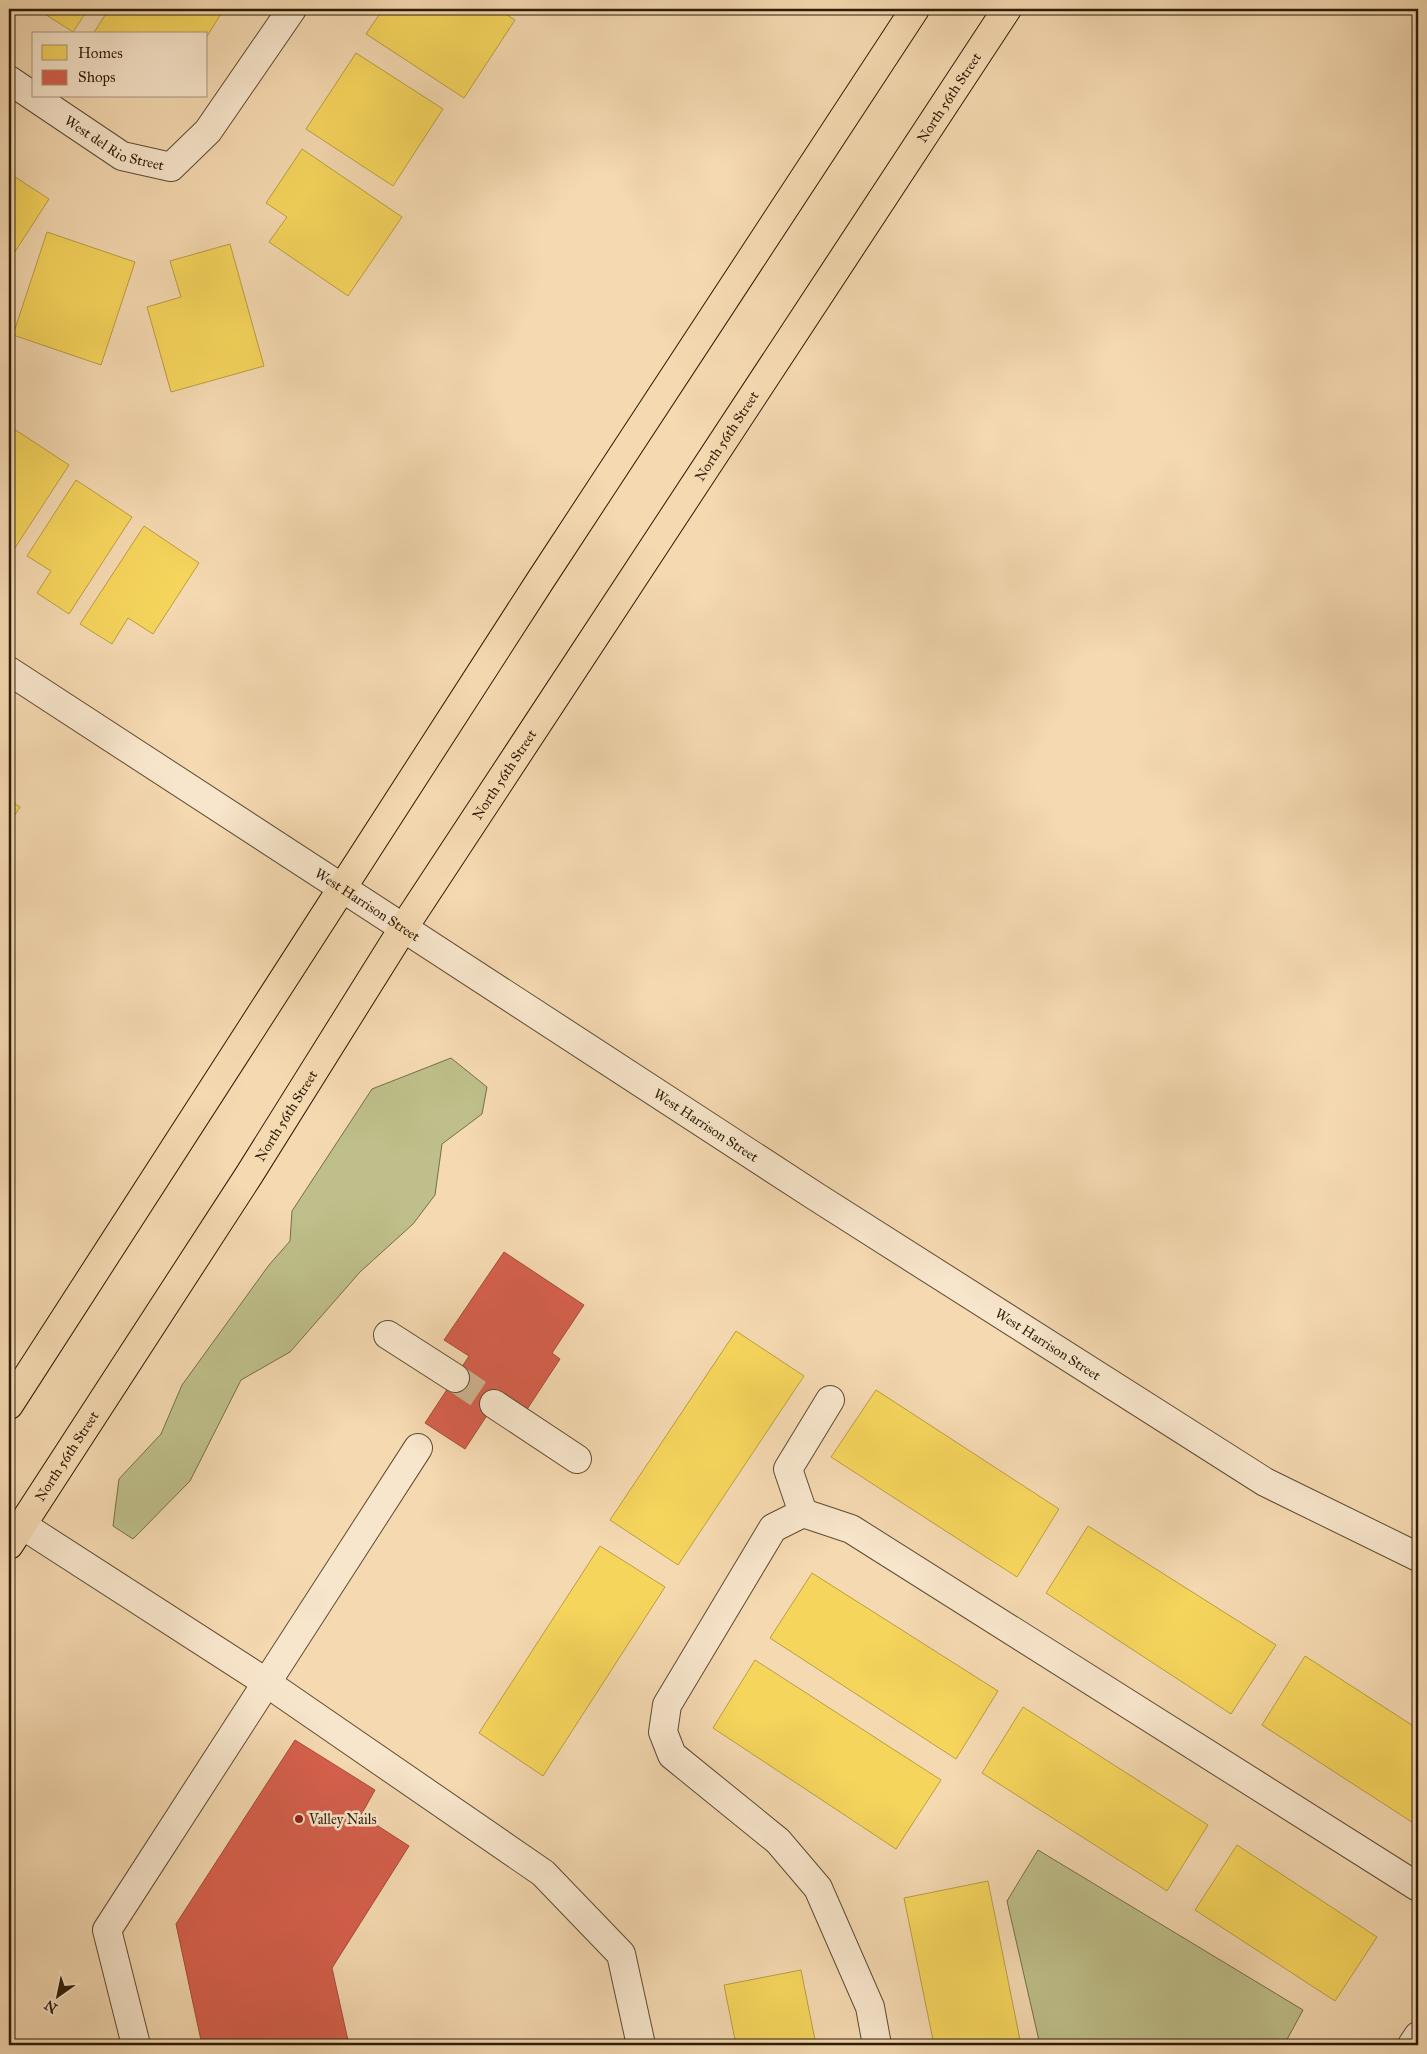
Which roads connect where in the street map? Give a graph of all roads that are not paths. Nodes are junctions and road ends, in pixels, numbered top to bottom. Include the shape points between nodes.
1 (292, 9) edge
2 (915, 9) edge
3 (1006, 9) edge
4 (9, 80) edge
5 (32, 95) edge
6 (36, 98) edge
7 (9, 671) edge
8 (342, 887) junction
9 (404, 927) junction
10 (388, 1335) dead end
11 (454, 1378) tunnel mouth
12 (830, 1400) dead end
13 (494, 1404) tunnel mouth
14 (9, 1405) edge
15 (418, 1448) dead end
16 (577, 1458) dead end
17 (803, 1513) junction
18 (15, 1535) edge
19 (1418, 1557) edge
20 (268, 1683) junction
21 (1418, 1887) edge
22 (1418, 2036) edge
23 (136, 2045) edge
24 (641, 2045) edge
25 (877, 2045) edge
26 (1412, 2045) edge

1 - 6 street, West del Rio Street via 208,131 171,167 122,156
2 - 8 main road
3 - 9 main road, North 56th Street
4 - 5 street, West del Rio Street
7 - 8 street, West Harrison Street
8 - 9 street, West Harrison Street
8 - 14 main road
9 - 18 main road, North 56th Street via 249,1175
9 - 19 street, West Harrison Street via 799,1186 1265,1482
10 - 11 street
12 - 17 street via 788,1469
13 - 16 street
15 - 20 street
17 - 21 street via 852,1529
17 - 25 street via 773,1528 667,1706 663,1732 672,1755 778,1841 818,1888 870,2006
18 - 20 street
20 - 23 street via 107,1930
20 - 24 street via 543,1872 621,1954
22 - 26 street

